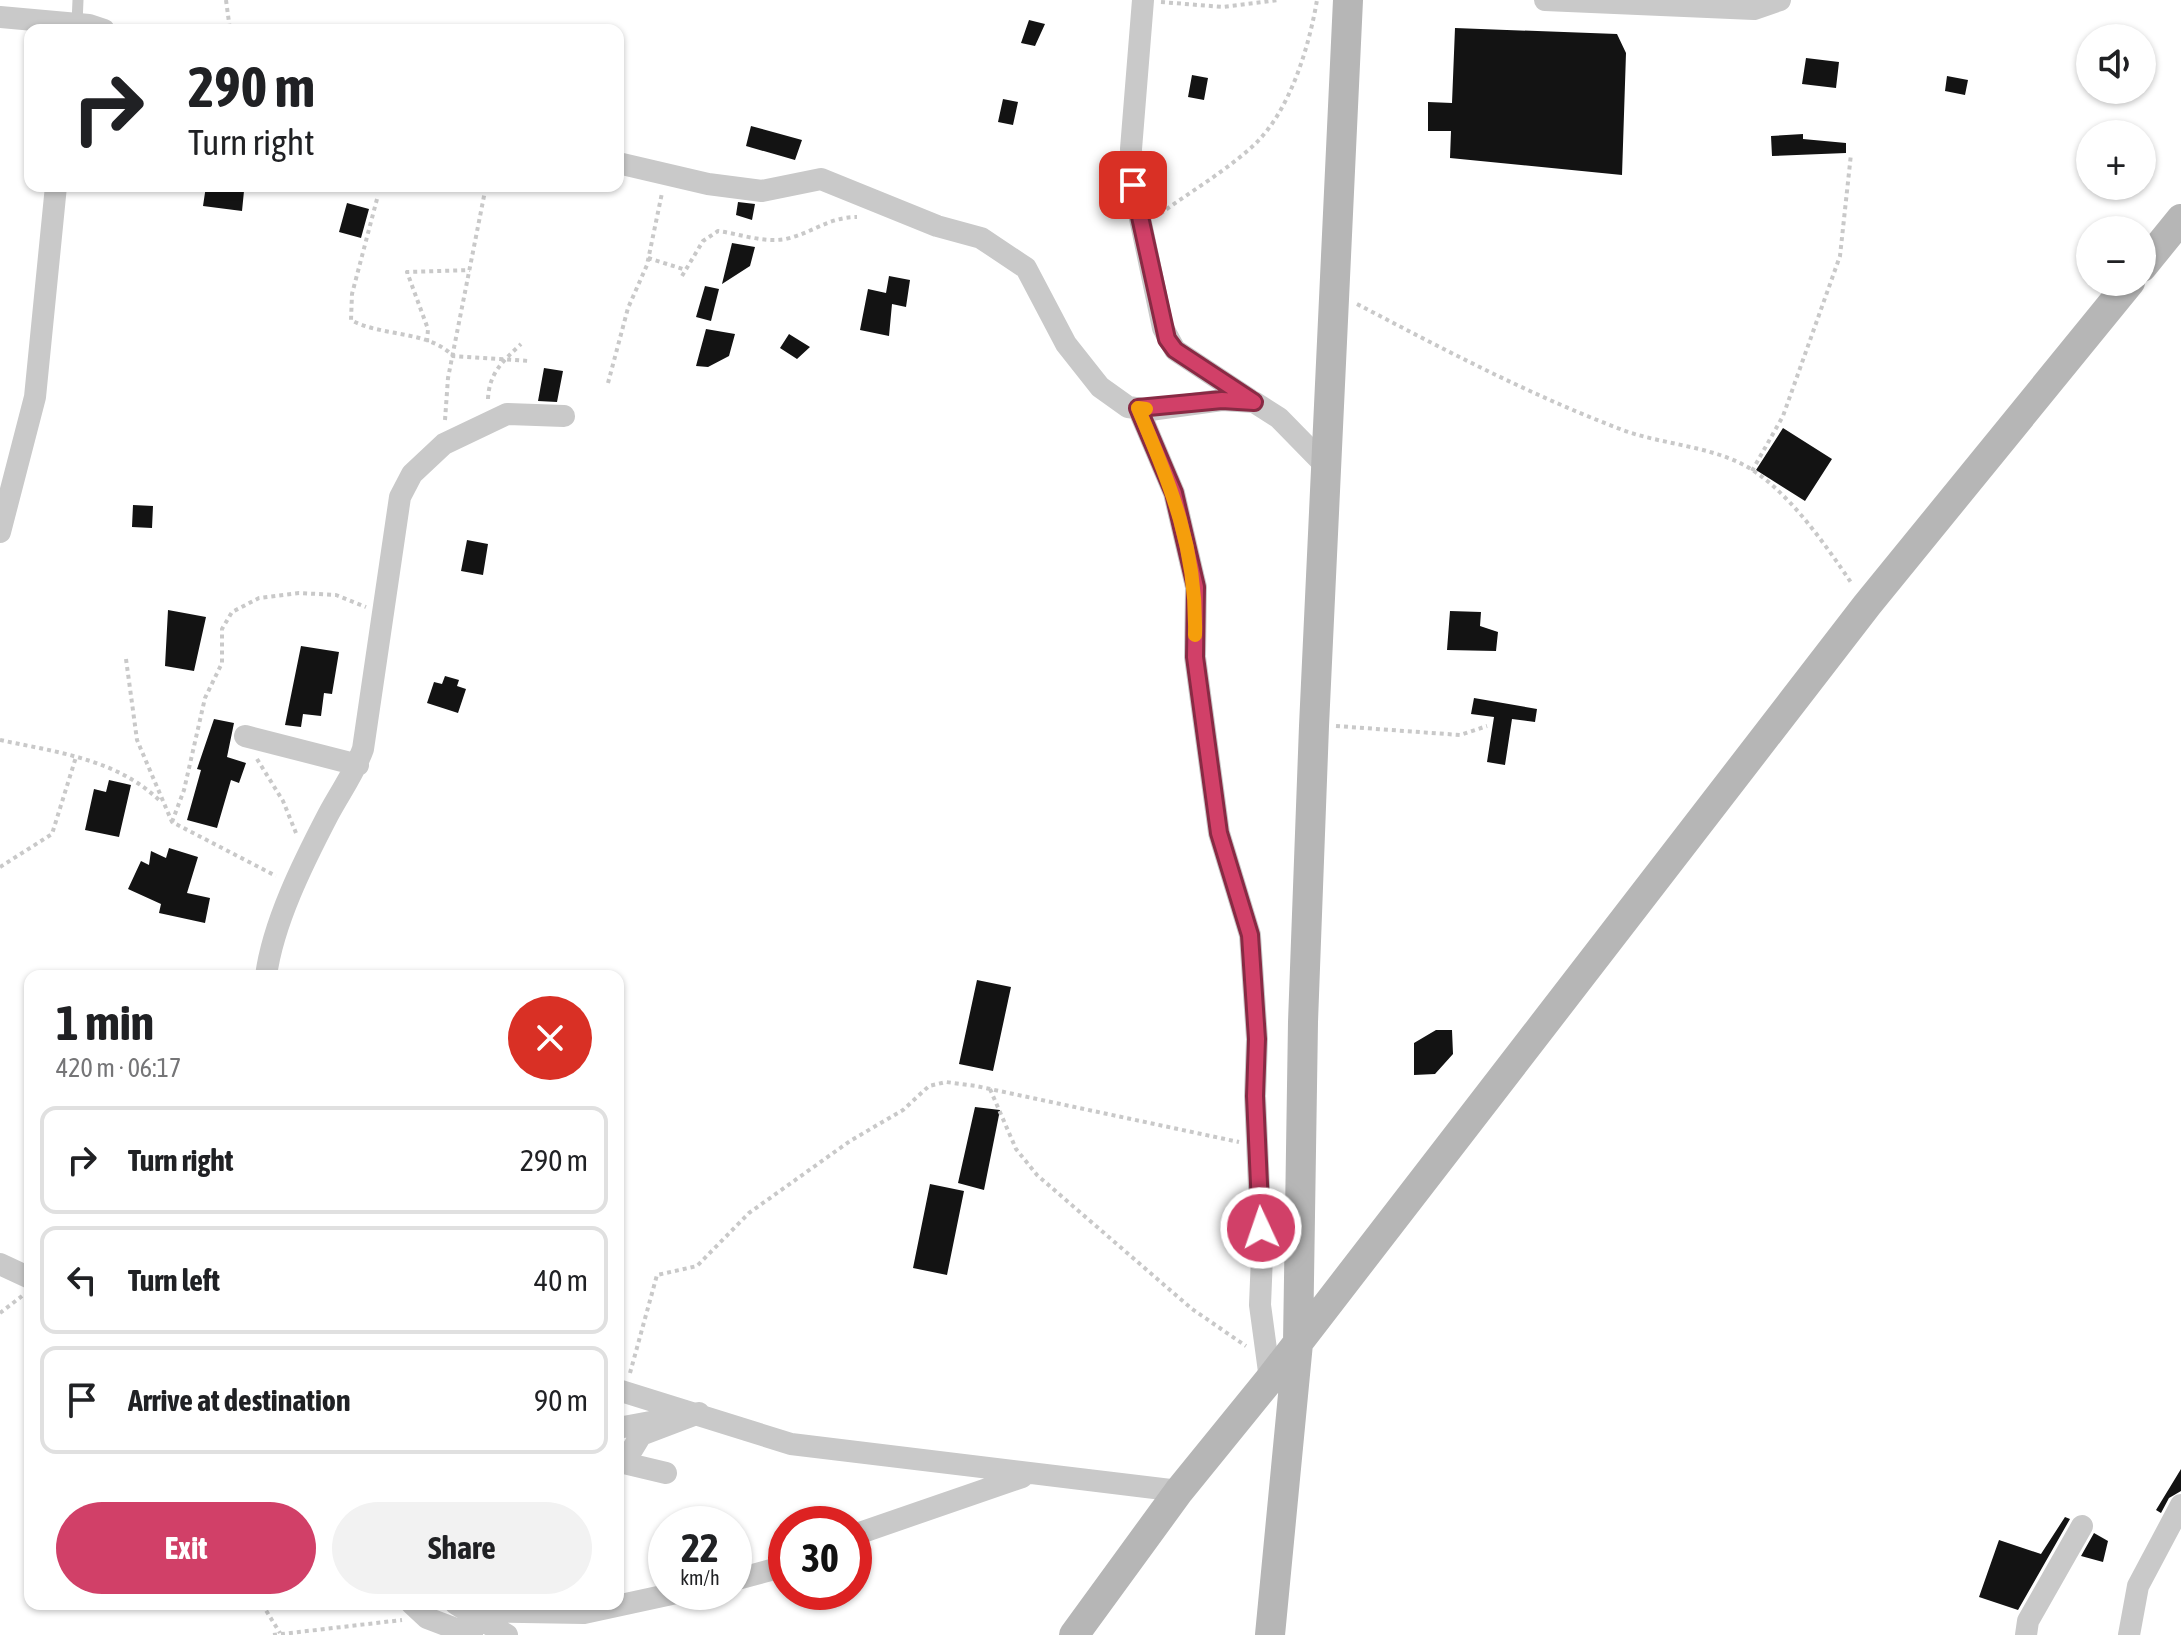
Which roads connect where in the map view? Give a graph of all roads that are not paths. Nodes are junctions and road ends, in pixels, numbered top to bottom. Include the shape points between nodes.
1 (78, 0) edge
2 (1143, 0) edge
3 (1348, 0) edge
4 (1545, 0) edge
5 (1780, 0) edge
6 (0, 17) edge
7 (62, 24) edge
8 (88, 24) edge
9 (624, 164) edge
10 (55, 192) edge
11 (2181, 219) edge
12 (2156, 250) edge
13 (2119, 296) edge
14 (1254, 402) junction
15 (1138, 408) junction
16 (564, 416) dead end
17 (1324, 464) junction
18 (0, 532) edge
19 (245, 736) road end
20 (358, 765) junction
21 (267, 970) edge
22 (0, 1254) edge
23 (24, 1260) edge
24 (0, 1264) edge
25 (24, 1275) edge
26 (1298, 1343) junction
27 (1269, 1369) junction
28 (624, 1392) edge
29 (699, 1413) junction
30 (624, 1427) edge
31 (666, 1473) dead end
32 (1027, 1475) junction
33 (1179, 1491) junction
34 (2181, 1505) edge
35 (2082, 1526) dead end
36 (872, 1529) edge
37 (648, 1602) edge
38 (467, 1610) edge
39 (536, 1610) edge
40 (420, 1611) edge
41 (580, 1624) edge
42 (472, 1635) edge
43 (507, 1635) edge
44 (1074, 1635) edge
45 (1270, 1635) edge
46 (2026, 1635) edge
47 (2129, 1635) edge

1 - 8 lane
2 - 14 street via 1133,185 1167,339 1175,350
3 - 17 street
4 - 5 street via 1754,9
6 - 7 street
9 - 15 street via 762,191 821,179 981,238 1026,268 1066,344 1100,387
10 - 18 street via 35,397
11 - 12 street
13 - 26 street via 1867,605
14 - 15 street
14 - 17 street via 1279,418
15 - 27 street via 1174,493 1196,587 1195,657 1219,833 1250,935 1257,1039 1260,1305
16 - 20 street via 507,414 444,444 412,474 400,497
17 - 26 street via 1303,1022
19 - 20 street
20 - 21 street via 281,915
22 - 23 street
24 - 25 street
26 - 27 street
26 - 45 street
27 - 33 street
28 - 29 street
29 - 30 street
29 - 31 street via 641,1435 624,1463
29 - 32 street via 791,1444
32 - 33 street
32 - 36 street
33 - 44 street
34 - 47 street via 2138,1586
35 - 46 street via 2028,1621
37 - 41 street
38 - 43 street
39 - 41 street
40 - 42 street

